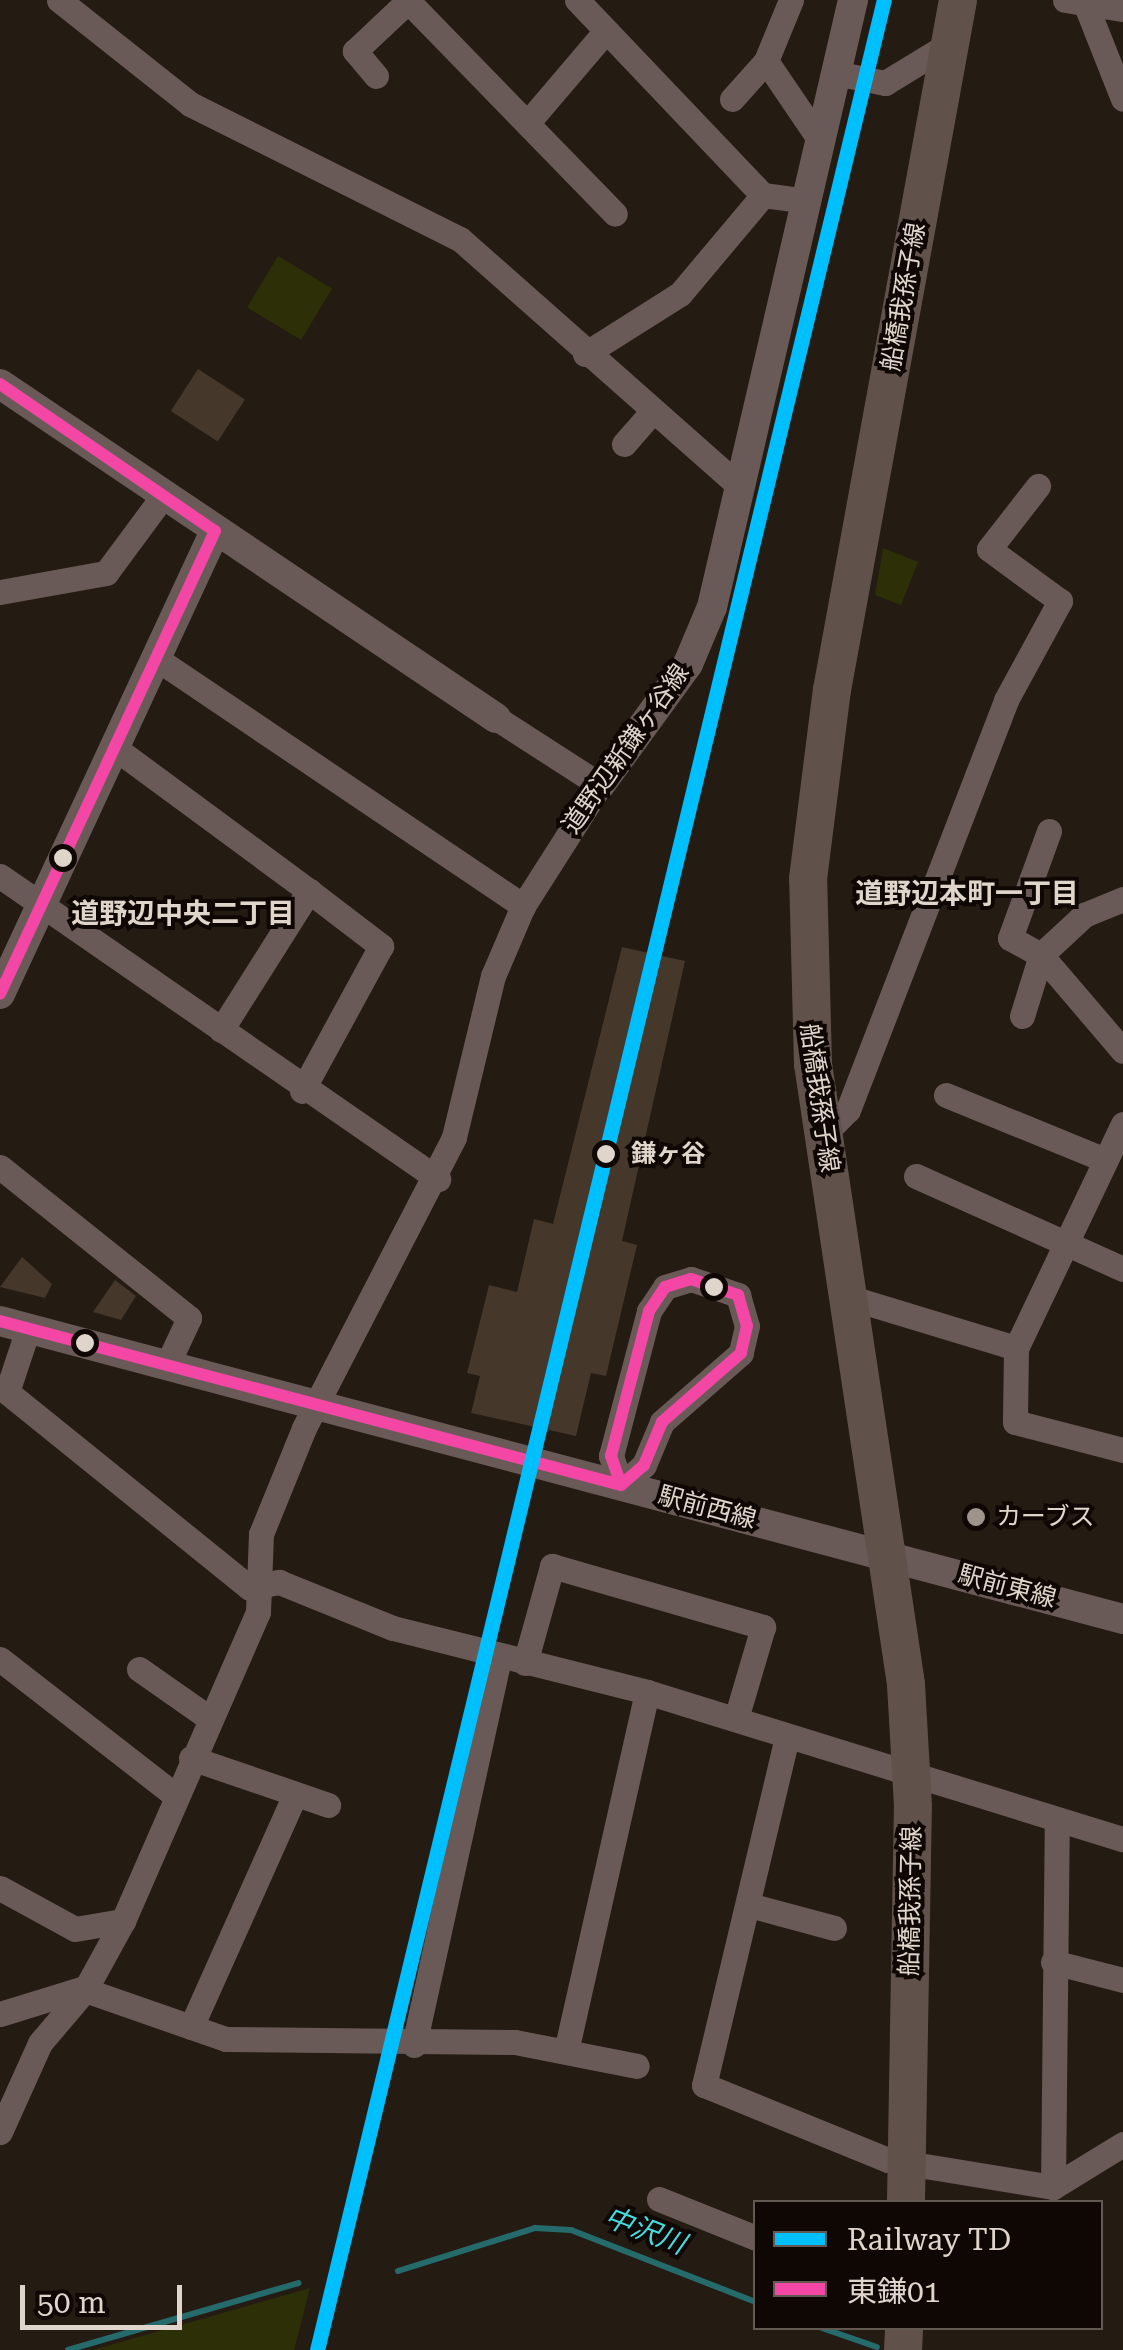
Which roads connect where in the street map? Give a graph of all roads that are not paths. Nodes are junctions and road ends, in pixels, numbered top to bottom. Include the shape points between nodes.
1 (59, 0) edge
2 (408, 0) edge
3 (791, 0) edge
4 (853, 0) edge
5 (958, 0) edge
6 (582, 1) edge
7 (1075, 2) edge
8 (1123, 9) edge
9 (604, 32) junction
10 (949, 44) junction
11 (766, 60) junction
12 (836, 73) junction
13 (376, 76) dead end
14 (732, 99) dead end
15 (1123, 99) edge
16 (530, 120) junction
17 (821, 142) junction
18 (763, 195) junction
19 (806, 202) junction
20 (615, 214) dead end
21 (585, 354) junction
22 (0, 384) edge
23 (651, 413) junction
24 (624, 444) dead end
25 (1038, 486) dead end
26 (741, 488) junction
27 (162, 496) junction
28 (215, 531) junction
29 (0, 592) edge
30 (157, 659) junction
31 (496, 718) joint
32 (115, 748) junction
33 (600, 785) junction
34 (1049, 831) dead end
35 (0, 876) edge
36 (310, 891) junction
37 (1123, 898) edge
38 (523, 906) junction
39 (41, 907) junction
40 (1041, 955) junction
41 (0, 994) edge
42 (1022, 1016) dead end
43 (221, 1030) junction
44 (1123, 1051) edge
45 (302, 1091) junction
46 (946, 1095) dead end
47 (1123, 1124) edge
48 (823, 1135) junction
49 (1105, 1160) junction
50 (0, 1167) edge
51 (916, 1176) dead end
52 (438, 1179) junction
53 (1066, 1243) junction
54 (1123, 1269) edge
55 (848, 1297) junction
56 (14, 1325) edge
57 (1016, 1348) junction
58 (168, 1363) junction
59 (4, 1390) edge
60 (318, 1404) junction
61 (1123, 1450) edge
62 (622, 1485) junction
63 (892, 1555) junction
64 (259, 1586) junction
65 (1123, 1619) edge
66 (499, 1657) junction
67 (0, 1660) edge
68 (525, 1663) junction
69 (139, 1668) dead end
70 (647, 1692) junction
71 (209, 1718) junction
72 (736, 1719) junction
73 (787, 1737) junction
74 (191, 1758) junction
75 (912, 1780) junction
76 (175, 1795) junction
77 (296, 1796) junction
78 (328, 1805) dead end
79 (1058, 1823) junction
80 (1123, 1839) edge
81 (0, 1888) edge
82 (748, 1904) junction
83 (123, 1920) junction
84 (834, 1928) dead end
85 (1053, 1962) junction
86 (1123, 1980) edge
87 (86, 1989) junction
88 (0, 2014) edge
89 (192, 2027) junction
90 (414, 2045) junction
91 (567, 2047) junction
92 (637, 2066) dead end
93 (0, 2132) edge
94 (1123, 2144) edge
95 (906, 2184) edge
96 (1052, 2187) junction
97 (659, 2199) dead end
98 (753, 2237) edge

1 - 21 street via 190,104 460,239
2 - 13 street via 355,51
2 - 16 street
3 - 11 street
4 - 12 street, 道野辺新鎌ヶ谷線
5 - 10 main road, 船橋我孫子線
6 - 9 street
7 - 8 street
7 - 15 street
9 - 16 street
9 - 18 street
10 - 12 street via 885,83
10 - 48 main road, 船橋我孫子線 via 816,790 807,1008
11 - 14 street
11 - 17 street
12 - 17 street, 道野辺新鎌ヶ谷線
16 - 20 street
17 - 19 street, 道野辺新鎌ヶ谷線
18 - 19 street
18 - 21 street via 680,294
19 - 26 street, 道野辺新鎌ヶ谷線
21 - 23 street
22 - 27 street
23 - 24 street
23 - 26 street
25 - 48 street via 989,549 1060,601 1006,700 848,1110
26 - 33 street, 道野辺新鎌ヶ谷線 via 688,664
27 - 28 street
27 - 29 street via 106,572
28 - 30 street
28 - 31 street
30 - 32 street
30 - 38 street
31 - 33 street
32 - 36 street
32 - 39 street
33 - 38 street, 道野辺新鎌ヶ谷線
34 - 40 street via 1010,938
35 - 39 street
36 - 43 street
36 - 45 street via 381,946
37 - 40 street via 1084,915
38 - 52 street, 道野辺新鎌ヶ谷線 via 493,976
39 - 41 street
39 - 43 street
40 - 42 street
40 - 44 street
43 - 45 street
45 - 52 street
46 - 49 street
47 - 49 street
48 - 55 main road, 船橋我孫子線
49 - 53 street
50 - 58 street via 196,1324
51 - 53 street
52 - 60 street, 道野辺新鎌ヶ谷線
53 - 54 street
53 - 57 street
55 - 57 street
55 - 63 main road, 船橋我孫子線
56 - 58 street, 駅前西線
56 - 59 street
57 - 61 street via 1015,1422
58 - 60 street, 駅前西線
59 - 64 street via 250,1588
60 - 62 street, 駅前西線
60 - 64 street, 道野辺新鎌ヶ谷線 via 262,1534
62 - 62 street via 611,1456 656,1297 691,1278 726,1286 746,1309 741,1353 662,1422 644,1465
62 - 63 street, 駅前西線
63 - 65 street, 駅前東線
63 - 75 main road, 船橋我孫子線
64 - 66 street via 280,1582
64 - 71 street, 道野辺新鎌ヶ谷線 via 258,1612
66 - 68 street
66 - 90 street
67 - 76 street
68 - 70 street
68 - 72 street via 552,1566 763,1626
69 - 71 street
70 - 72 street
70 - 91 street
71 - 74 street, 道野辺新鎌ヶ谷線
72 - 73 street
73 - 75 street
73 - 82 street
74 - 76 street, 道野辺新鎌ヶ谷線
74 - 77 street
75 - 79 street
75 - 95 main road, 船橋我孫子線
76 - 83 street, 道野辺新鎌ヶ谷線
77 - 78 street
77 - 89 street
79 - 80 street
79 - 85 street
81 - 83 street via 75,1930
82 - 84 street
82 - 95 street via 704,2085
83 - 87 street, 道野辺新鎌ヶ谷線
85 - 86 street
85 - 96 street
87 - 88 street
87 - 89 street
87 - 93 street, 道野辺新鎌ヶ谷線 via 40,2043
89 - 90 street via 226,2039
90 - 91 street
91 - 92 street
94 - 96 street
95 - 96 street
97 - 98 street

